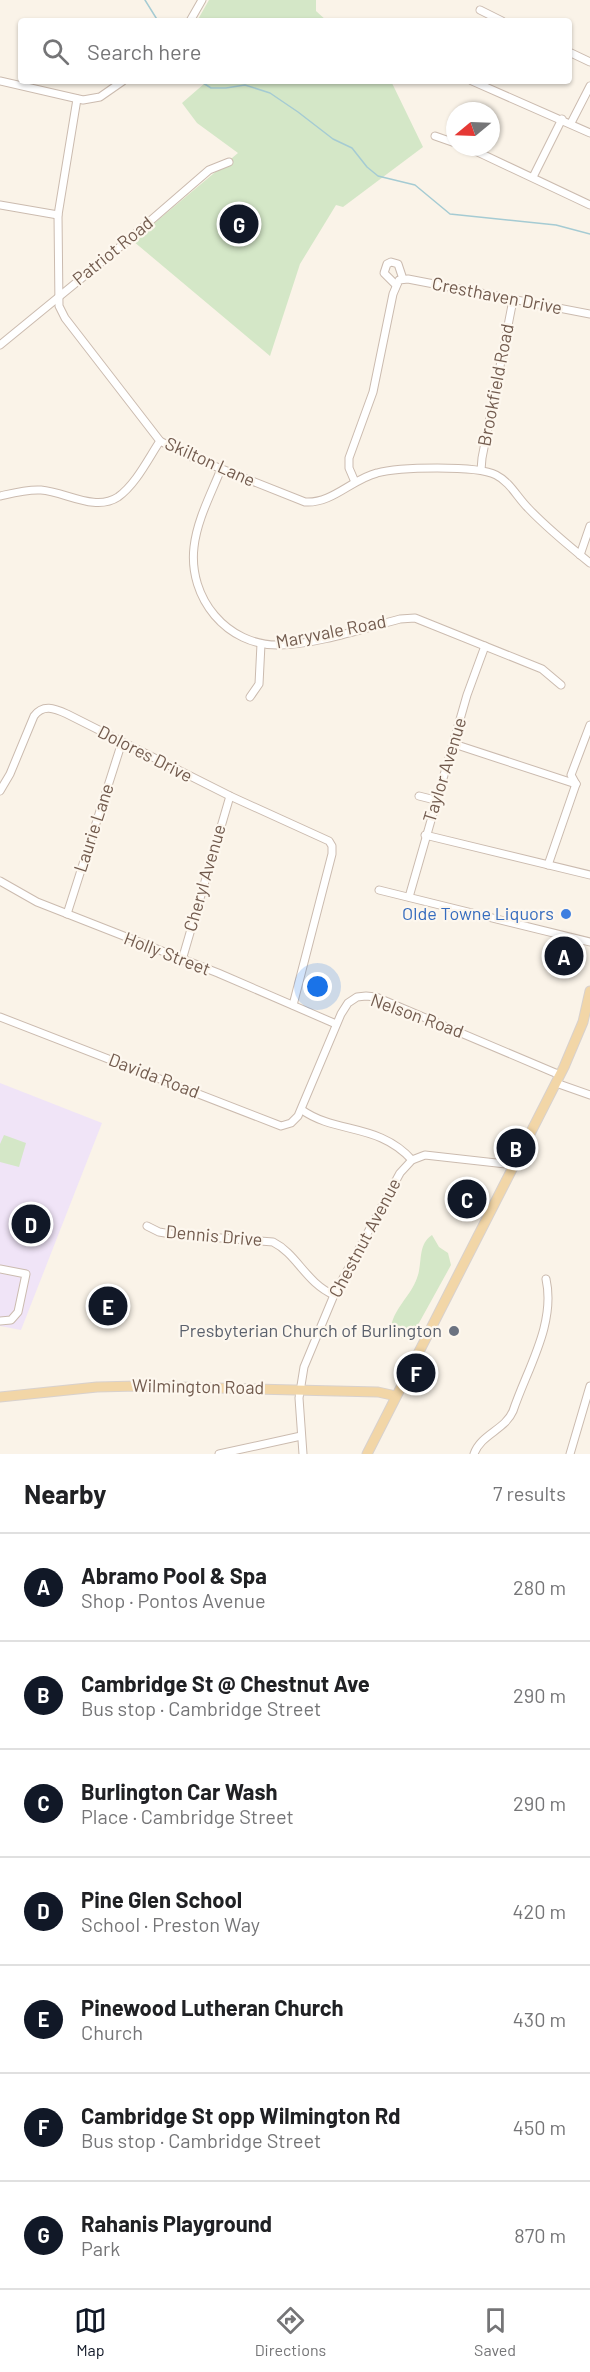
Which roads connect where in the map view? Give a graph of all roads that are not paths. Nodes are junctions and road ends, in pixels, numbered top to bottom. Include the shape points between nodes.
1 (202, 0) edge
2 (480, 10) dead end
3 (192, 18) edge
4 (496, 18) edge
5 (572, 53) edge
6 (590, 62) edge
7 (0, 81) edge
8 (119, 84) edge
9 (479, 84) edge
10 (590, 86) edge
11 (76, 99) junction
12 (562, 119) junction
13 (571, 123) junction
14 (590, 133) edge
15 (435, 136) dead end
16 (446, 140) edge
17 (487, 156) edge
18 (229, 162) dead end
19 (533, 177) junction
20 (0, 205) edge
21 (590, 205) edge
22 (58, 215) junction
23 (403, 279) junction
24 (396, 285) junction
25 (57, 297) junction
26 (513, 300) junction
27 (590, 314) edge
28 (0, 345) edge
29 (160, 441) junction
30 (221, 469) junction
31 (482, 470) junction
32 (355, 482) junction
33 (0, 496) edge
34 (590, 526) edge
35 (580, 555) junction
36 (590, 563) edge
37 (261, 644) junction
38 (485, 646) junction
39 (561, 685) dead end
40 (250, 697) dead end
41 (590, 725) edge
42 (122, 742) junction
43 (453, 744) junction
44 (576, 784) junction
45 (0, 791) edge
46 (230, 796) junction
47 (418, 796) dead end
48 (435, 800) junction
49 (425, 835) junction
50 (548, 865) junction
51 (590, 875) edge
52 (0, 880) edge
53 (379, 890) dead end
54 (409, 897) junction
55 (67, 914) junction
56 (590, 942) edge
57 (182, 960) junction
58 (590, 991) edge
59 (293, 1005) junction
60 (0, 1017) edge
61 (336, 1024) junction
62 (558, 1079) junction
63 (590, 1095) edge
64 (302, 1110) junction
65 (412, 1160) junction
66 (514, 1165) junction
67 (147, 1226) dead end
68 (0, 1269) edge
69 (546, 1279) dead end
70 (334, 1295) junction
71 (0, 1321) edge
72 (590, 1386) edge
73 (300, 1390) junction
74 (396, 1396) junction
75 (0, 1397) edge
76 (301, 1436) junction
77 (219, 1454) edge
78 (303, 1454) edge
79 (367, 1454) edge
80 (474, 1454) edge
81 (570, 1454) edge

1 - 3 street
2 - 4 street
5 - 6 street
7 - 11 street
8 - 11 street via 100,97
9 - 12 street
10 - 13 street
11 - 22 street, Skilton Lane
12 - 13 street
12 - 19 street
13 - 14 street
15 - 16 street
17 - 19 street
18 - 25 street, Patriot Road via 209,170
19 - 21 street
20 - 22 street
22 - 25 street, Skilton Lane
23 - 24 street
23 - 24 street, Cresthaven Drive via 398,264 387,264 384,273
23 - 26 street, Cresthaven Drive
24 - 32 street, Cresthaven Drive via 372,398 349,458
25 - 28 street, Patriot Road
25 - 29 street, Skilton Lane via 65,318
26 - 27 street, Cresthaven Drive
26 - 31 street, Brookfield Road
29 - 30 street, Skilton Lane
29 - 33 street via 127,489 111,500 89,502 39,490
30 - 32 street, Skilton Lane via 308,502 323,500
30 - 37 street, Maryvale Road via 195,539 196,582 217,619 236,634
31 - 32 street, Skilton Lane via 395,470 374,473
31 - 35 street via 502,479 527,508
34 - 35 street
35 - 36 street
37 - 38 street, Maryvale Road via 291,644 411,618 428,621
37 - 40 street via 259,684
38 - 39 street, Maryvale Road via 543,669
38 - 43 street, Taylor Avenue
41 - 44 street via 573,766 571,775
42 - 45 street, Dolores Drive via 60,711 42,708 34,716
42 - 46 street, Dolores Drive
42 - 55 street, Laurie Lane
43 - 44 street
43 - 48 street, Taylor Avenue
44 - 50 street
46 - 57 street, Cheryl Avenue
46 - 59 street, Dolores Drive via 332,844
47 - 48 street
48 - 49 street, Taylor Avenue
49 - 50 street
49 - 54 street, Taylor Avenue
50 - 51 street
52 - 55 street, Holly Street via 24,896
53 - 54 street
54 - 56 street
55 - 57 street, Holly Street
57 - 59 street, Holly Street
58 - 62 main road via 583,1022
59 - 61 street, Holly Street
60 - 64 street, Davida Road via 268,1123 287,1125
61 - 62 street, Nelson Road via 351,1000 373,997 493,1045
61 - 64 street, Nelson Road
62 - 63 street
62 - 66 main road
64 - 65 street via 375,1134
65 - 66 street, Chestnut Avenue via 432,1155
65 - 70 street, Chestnut Avenue via 397,1177
66 - 74 main road
67 - 70 street, Dennis Drive via 171,1234 273,1242 316,1285
68 - 71 street via 26,1274 16,1315 9,1321
69 - 80 street via 547,1315 513,1411 506,1424 480,1443
70 - 73 street, Chestnut Avenue via 304,1367
72 - 81 street
73 - 74 main road, Wilmington Road
73 - 75 main road, Wilmington Road via 128,1386
73 - 76 street, Chestnut Avenue
74 - 79 main road
76 - 77 street
76 - 78 street, Chestnut Avenue

